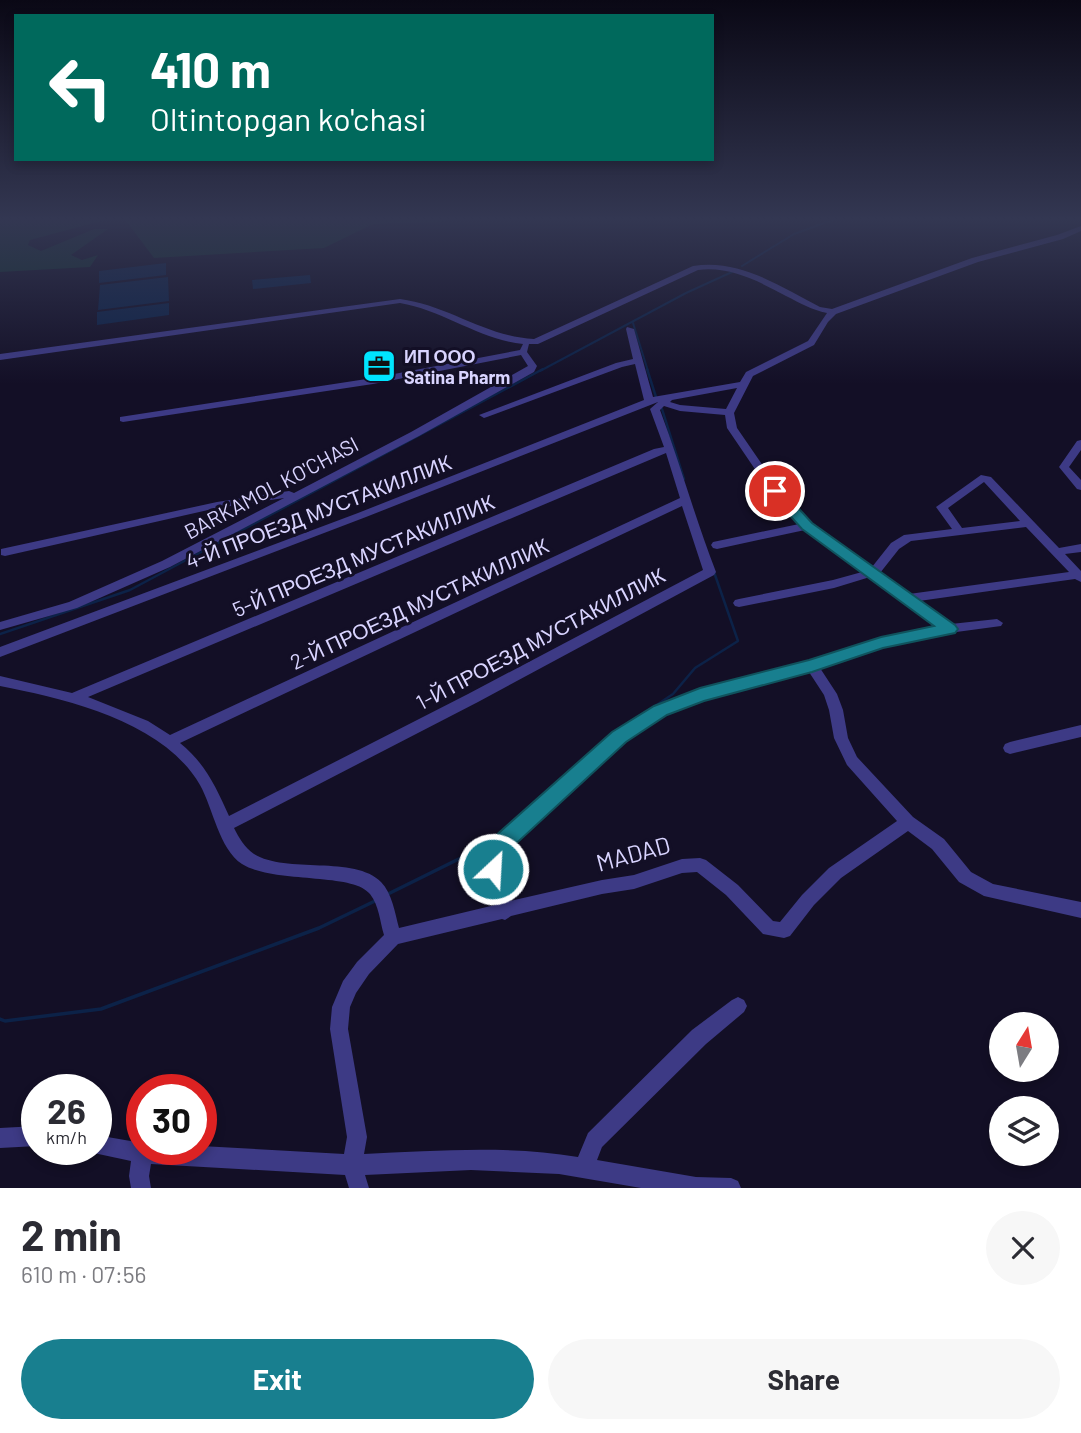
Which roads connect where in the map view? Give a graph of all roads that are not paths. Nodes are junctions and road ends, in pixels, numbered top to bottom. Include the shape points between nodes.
1 (688, 272) edge
2 (741, 272) edge
3 (941, 272) edge
4 (833, 312) junction
5 (629, 329) dead end
6 (525, 347) junction
7 (0, 357) edge
8 (637, 361) junction
9 (743, 384) junction
10 (656, 403) junction
11 (729, 413) junction
12 (484, 415) dead end
13 (123, 419) dead end
14 (1081, 443) edge
15 (671, 449) junction
16 (1081, 487) edge
17 (301, 492) junction
18 (685, 500) junction
19 (1029, 523) junction
20 (807, 526) junction
21 (960, 531) junction
22 (717, 545) dead end
23 (1081, 548) edge
24 (5, 552) dead end
25 (1055, 552) junction
26 (874, 572) junction
27 (1080, 577) edge
28 (909, 597) junction
29 (739, 603) dead end
30 (997, 623) dead end
31 (0, 626) edge
32 (949, 629) junction
33 (0, 652) edge
34 (812, 666) junction
35 (0, 681) edge
36 (71, 699) junction
37 (1081, 732) edge
38 (170, 741) junction
39 (1010, 748) dead end
40 (908, 822) junction
41 (226, 825) junction
42 (1081, 910) edge
43 (505, 912) junction
44 (393, 937) junction
45 (738, 1006) dead end
46 (21, 1137) edge
47 (0, 1138) edge
48 (217, 1157) edge
49 (140, 1165) edge
50 (352, 1165) junction
51 (584, 1166) junction
52 (141, 1188) edge
53 (359, 1188) edge
54 (731, 1188) edge

1 - 6 street
2 - 4 street
3 - 4 street
4 - 9 street via 821,321 815,339 756,369
5 - 8 street, 1-Й ПРОЕЗД МУСТАКИЛЛИК
6 - 7 street via 422,304 400,301
6 - 13 street via 323,389
6 - 17 street, BARKAMOL KO'CHASI via 531,370
8 - 10 street, 1-Й ПРОЕЗД МУСТАКИЛЛИК
8 - 12 street
9 - 10 street, 4-Й ПРОЕЗД МУСТАКИЛЛИК
9 - 11 street
10 - 11 street via 687,411
10 - 15 street, 1-Й ПРОЕЗД МУСТАКИЛЛИК
10 - 33 street, 4-Й ПРОЕЗД МУСТАКИЛЛИК
11 - 20 street via 732,428 765,478
14 - 16 street via 1063,467
15 - 18 street, 1-Й ПРОЕЗД МУСТАКИЛЛИК
15 - 36 street, 5-Й ПРОЕЗД МУСТАКИЛЛИК
17 - 24 street via 217,505
17 - 31 street, BARKAMOL KO'CHASI via 166,564 73,605
18 - 38 street, 2-Й ПРОЕЗД МУСТАКИЛЛИК
18 - 41 street, 1-Й ПРОЕЗД МУСТАКИЛЛИК via 710,572
19 - 21 street
19 - 21 street via 990,481 981,478 942,508
19 - 25 street
20 - 22 street
20 - 26 street
21 - 26 street via 902,541
23 - 25 street
25 - 27 street
26 - 28 street
26 - 29 street
27 - 28 street
28 - 32 street
30 - 32 street
32 - 34 street via 881,643
34 - 40 street via 833,702 846,750
34 - 43 street via 700,695 660,710 619,737 494,852 493,869
35 - 36 street
36 - 38 street via 125,717
37 - 39 street
38 - 41 street via 204,778
40 - 42 street via 938,844 974,884
40 - 43 street, MADAD via 835,873 784,930 769,928 708,870 692,864
41 - 44 street via 246,858 262,866 366,879 380,897
43 - 44 street, MADAD
44 - 50 street via 363,968 341,1007 339,1029 357,1137
45 - 51 street via 699,1037 595,1140
46 - 47 street
48 - 50 street
49 - 52 street
50 - 51 street via 471,1160
50 - 53 street
51 - 54 street via 696,1187

